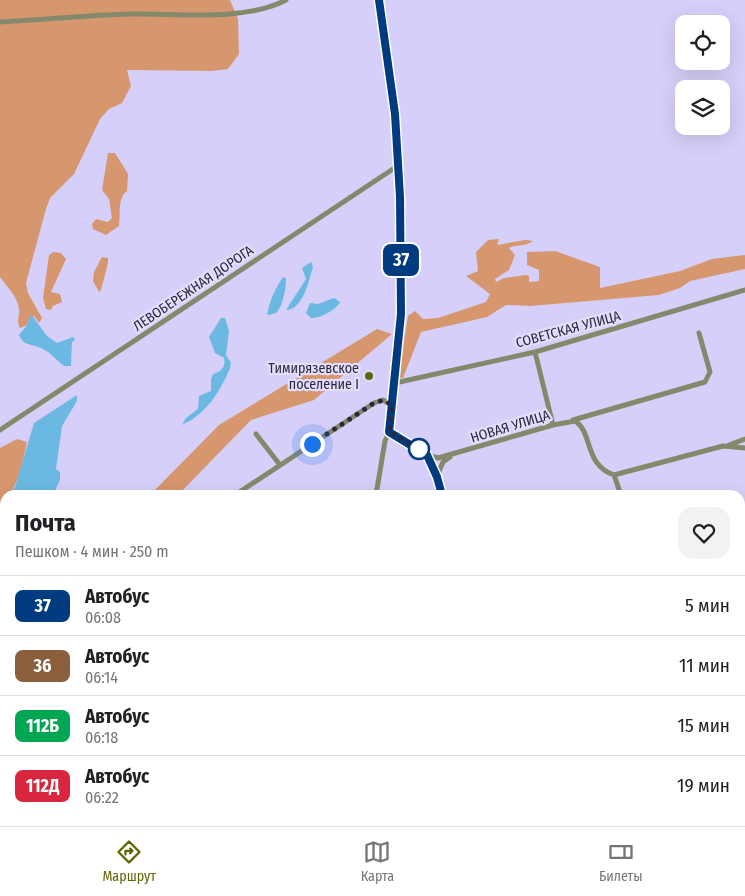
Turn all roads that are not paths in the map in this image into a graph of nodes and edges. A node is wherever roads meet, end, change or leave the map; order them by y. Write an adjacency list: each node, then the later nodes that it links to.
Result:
1 (286, 0): 3 (street)
2 (379, 0): 4 (street)
3 (0, 22)
4 (399, 165): 8 (street); 12 (street, ЛЕВОБЕРЕЖНАЯ ДОРОГА)
5 (745, 290): 7 (street, СОВЕТСКАЯ УЛИЦА)
6 (699, 333): 10 (street)
7 (535, 352): 8 (street, СОВЕТСКАЯ УЛИЦА); 11 (street)
8 (395, 383): 9 (street)
9 (392, 405): 13 (street); 20 (street)
10 (571, 420): 11 (street, НОВАЯ УЛИЦА); 21 (street, НОВАЯ УЛИЦА)
11 (553, 425): 19 (street, НОВАЯ УЛИЦА)
12 (0, 430)
13 (389, 432): 18 (street, НОВАЯ УЛИЦА); 24 (street)
14 (256, 434): 20 (street)
15 (745, 439): 16 (street)
16 (724, 446): 17 (street); 21 (street)
17 (745, 448)
18 (427, 455): 19 (street, НОВАЯ УЛИЦА); 22 (street)
19 (455, 455): 22 (street)
20 (280, 465): 23 (street)
21 (614, 475): 26 (street)
22 (437, 477): 25 (street)
23 (242, 490)
24 (377, 490)
25 (441, 490)
26 (619, 490)

